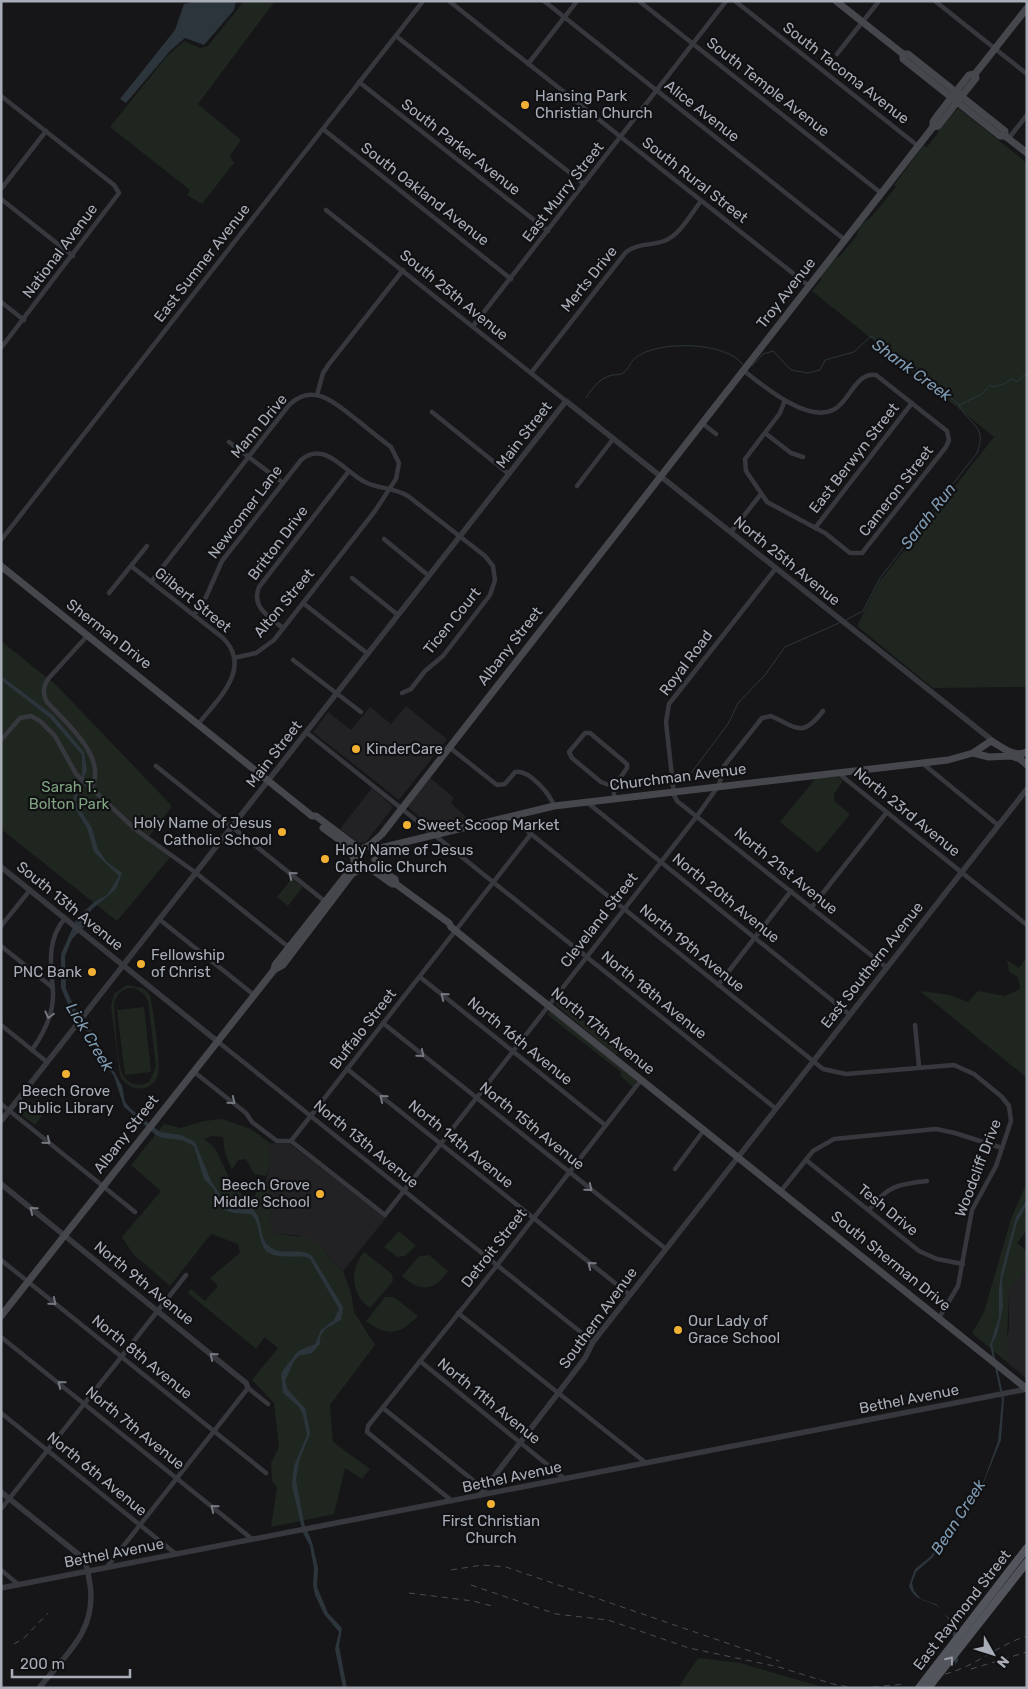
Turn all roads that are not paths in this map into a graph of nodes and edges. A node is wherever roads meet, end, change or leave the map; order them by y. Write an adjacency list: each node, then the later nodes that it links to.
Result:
1 (423, 1): 14 (street, East Sumner Avenue)
2 (448, 1): 18 (street, South Rural Street)
3 (544, 1): 12 (street, Alice Avenue)
4 (577, 1): 12 (street)
5 (639, 1): 15 (street, South Temple Avenue)
6 (726, 1): 15 (street, East Murry Street)
7 (734, 1): 29 (street, South Tacoma Avenue)
8 (836, 1): 13 (main road)
9 (879, 1): 13 (street)
10 (935, 1): 16 (street)
11 (1027, 8): 16 (main road, Troy Avenue)
12 (564, 17): 18 (street); 21 (street, Alice Avenue)
13 (862, 22): 17 (street); 23 (main road)
14 (396, 36): 20 (street, East Sumner Avenue); 31 (street)
15 (694, 44): 21 (street, East Murry Street); 33 (street, South Temple Avenue)
16 (995, 48): 19 (street); 23 (main road, Troy Avenue)
17 (837, 54)
18 (528, 64): 27 (street, South Rural Street)
19 (1027, 74)
20 (359, 82): 25 (street, East Sumner Avenue); 37 (street, South Parker Avenue)
21 (657, 91): 27 (street, East Murry Street); 38 (street, Alice Avenue)
22 (1, 96): 26 (street)
23 (957, 97): 28 (main road); 29 (main road, Troy Avenue)
24 (1027, 115): 28 (street)
25 (323, 129): 41 (street, South Oakland Avenue); 73 (street, East Sumner Avenue)
26 (46, 131): 32 (street); 39 (street, National Avenue)
27 (621, 137): 31 (street, East Murry Street); 35 (street, South Rural Street)
28 (1007, 137): 30 (main road)
29 (918, 146): 33 (main road, Troy Avenue)
30 (1027, 153)
31 (584, 184): 37 (street, East Murry Street)
32 (1, 189)
33 (881, 193): 38 (main road, Troy Avenue)
34 (1, 199): 39 (street)
35 (701, 201): 42 (street, South Rural Street); 48 (street, Merts Drive)
36 (326, 210): 40 (street, South 25th Avenue)
37 (548, 231): 41 (street, East Murry Street)
38 (845, 240): 42 (main road, Troy Avenue)
39 (73, 256): 44 (street, National Avenue)
40 (402, 270): 45 (street, South 25th Avenue); 49 (street)
41 (511, 279): 45 (street, East Murry Street)
42 (809, 286): 47 (main road, Troy Avenue)
43 (1, 302): 44 (street)
44 (24, 320): 46 (street, National Avenue)
45 (474, 326): 48 (street, South 25th Avenue)
46 (1, 348)
47 (743, 370): 50 (street); 54 (main road, Troy Avenue)
48 (531, 373): 51 (street, South 25th Avenue)
49 (317, 395): 60 (street, Mann Drive); 67 (street, Alton Street)
50 (785, 400): 52 (street); 55 (street)
51 (566, 401): 57 (street, North 25th Avenue); 63 (street, Main Street)
52 (912, 403): 69 (street, East Berwyn Street); 69 (street, Cameron Street)
53 (432, 412): 63 (street)
54 (702, 424): 56 (street); 64 (main road, Troy Avenue)
55 (765, 433): 61 (street); 68 (street)
56 (716, 434)
57 (613, 439): 64 (street, North 25th Avenue); 66 (street)
58 (229, 442): 60 (street)
59 (308, 454): 62 (street, Ticen Court); 65 (street, Newcomer Lane)
60 (249, 457): 65 (street); 80 (street, Mann Drive)
61 (804, 457)
62 (349, 471): 67 (street, Ticen Court); 85 (street, Britton Drive)
63 (509, 474): 71 (street, Main Street)
64 (661, 476): 70 (street, North 25th Avenue); 99 (main road, Albany Street)
65 (282, 483): 83 (street, Newcomer Lane)
66 (577, 486)
67 (390, 488): 71 (street, Ticen Court); 82 (street, Alton Street)
68 (761, 494): 69 (street); 70 (street)
69 (816, 528)
70 (730, 532): 77 (street, North 25th Avenue)
71 (460, 536): 78 (street, Main Street); 91 (street, Ticen Court)
72 (384, 539): 78 (street)
73 (1, 540)
74 (147, 546): 76 (street)
75 (1, 566): 86 (main road, Sherman Drive)
76 (131, 566): 80 (street, Gilbert Street); 81 (street)
77 (776, 568): 97 (street, North 25th Avenue); 111 (street, Royal Road)
78 (429, 576): 84 (street, Main Street)
79 (352, 578): 84 (street)
80 (151, 582): 83 (street, Gilbert Street)
81 (109, 593)
82 (303, 604): 85 (street, Alton Street); 87 (street)
83 (194, 615): 88 (street, Gilbert Street)
84 (398, 615): 87 (street, Main Street)
85 (283, 628): 88 (street, Alton Street)
86 (88, 635): 94 (main road, Sherman Drive); 108 (street)
87 (368, 654): 90 (street, Main Street)
88 (234, 658): 94 (street)
89 (293, 660): 90 (street)
90 (337, 693): 93 (street); 95 (street, Main Street)
91 (402, 693)
92 (823, 711): 107 (street, Cleveland Street)
93 (361, 712)
94 (198, 723): 106 (main road, Sherman Drive)
95 (306, 732): 106 (street, Main Street); 115 (street, North 18th Avenue)
96 (1, 740): 108 (street)
97 (993, 742): 98 (main road, Churchman Avenue); 102 (main road, Churchman Avenue)
98 (984, 745): 100 (main road, Churchman Avenue); 101 (main road)
99 (448, 746): 114 (street); 115 (main road, Albany Street)
100 (973, 753): 101 (main road, Churchman Avenue); 103 (main road, Churchman Avenue)
101 (986, 755): 102 (main road, Churchman Avenue)
102 (1025, 758)
103 (922, 763): 105 (main road, Churchman Avenue); 120 (street)
104 (156, 766): 121 (street)
105 (837, 772): 107 (main road, Churchman Avenue); 116 (street, North 23rd Avenue)
106 (269, 780): 117 (main road, North 17th Avenue); 121 (street, Main Street)
107 (718, 786): 111 (main road, Churchman Avenue); 119 (street, Cleveland Street)
108 (92, 787): 131 (street)
109 (614, 787): 109 (street); 112 (street)
110 (1027, 789): 120 (street, East Southern Avenue)
111 (673, 791): 112 (main road, Churchman Avenue); 119 (street, North 21st Avenue)
112 (614, 798): 113 (main road, Churchman Avenue)
113 (587, 802): 114 (main road, Churchman Avenue); 128 (street, North 20th Avenue)
114 (554, 806): 118 (main road, Churchman Avenue)
115 (401, 807): 122 (main road, Albany Street); 123 (street, North 18th Avenue)
116 (887, 812): 132 (street, North 23rd Avenue); 138 (street)
117 (312, 816): 126 (main road, North 17th Avenue); 127 (main road, North 17th Avenue)
118 (509, 816): 123 (main road, Churchman Avenue); 124 (street, North 19th Avenue)
119 (697, 816): 128 (street, Cleveland Street); 136 (street, North 21st Avenue)
120 (998, 825): 132 (street, East Southern Avenue)
121 (232, 827): 131 (street, Main Street); 137 (street, one-way to 121)
122 (383, 833): 125 (main road); 126 (main road, Albany Street)
123 (436, 834): 125 (main road, Churchman Avenue); 133 (street, North 18th Avenue)
124 (531, 834): 133 (street, Buffalo Street); 139 (street, North 19th Avenue)
125 (391, 847): 126 (main road, Churchman Avenue)
126 (371, 852): 127 (main road, Albany Street); 130 (main road, Albany Street); 134 (main road, North 17th Avenue)
127 (354, 860): 130 (main road, North 17th Avenue); 137 (main road, Albany Street)
128 (661, 862): 139 (street, Cleveland Street); 145 (street, North 20th Avenue)
129 (1, 867): 135 (street, South 13th Avenue)
130 (365, 867): 134 (main road, North 17th Avenue); 137 (main road, Albany Street)
131 (196, 872): 141 (street, Main Street); 147 (street)
132 (961, 872): 142 (street, North 23rd Avenue); 150 (street, East Southern Avenue)
133 (494, 881): 144 (street, Buffalo Street); 148 (street, North 18th Avenue)
134 (396, 884): 144 (main road, North 17th Avenue)
135 (30, 890): 140 (street, South 13th Avenue); 143 (street)
136 (791, 891): 138 (street, North 21st Avenue); 145 (street)
137 (328, 904): 147 (main road, Albany Street); 151 (main road, Albany Street)
138 (811, 908): 150 (street, North 21st Avenue)
139 (624, 909): 148 (street, Cleveland Street); 153 (street, North 19th Avenue)
140 (67, 919): 149 (street, South 13th Avenue); 154 (street)
141 (160, 919): 149 (street, Main Street); 155 (street)
142 (1026, 923)
143 (1, 926)
144 (453, 929): 152 (street, Buffalo Street); 156 (main road, North 17th Avenue)
145 (755, 938): 153 (street); 157 (street, North 20th Avenue)
146 (1, 946): 154 (street)
147 (291, 949): 151 (main road, Albany Street)
148 (587, 957): 156 (street, Cleveland Street); 172 (street, North 18th Avenue)
149 (123, 965): 161 (street, North 13th Avenue); 165 (street, Main Street)
150 (886, 967): 157 (street, East Southern Avenue)
151 (274, 970): 155 (main road, Albany Street)
152 (420, 977): 158 (street, Buffalo Street); 163 (street, North 16th Avenue, one-way to 152)
153 (718, 985): 164 (street, North 19th Avenue)
154 (52, 987): 162 (street, one-way to 162)
155 (254, 995): 161 (main road, Albany Street)
156 (549, 1005): 163 (street, Cleveland Street); 169 (main road, North 17th Avenue)
157 (849, 1014): 164 (street, East Southern Avenue)
158 (383, 1023): 167 (street, Buffalo Street); 170 (street, North 15th Avenue, one-way to 170)
159 (1, 1025): 162 (street)
160 (914, 1025): 166 (street)
161 (218, 1041): 168 (main road, Albany Street); 175 (street, North 13th Avenue)
162 (32, 1050): 165 (street)
163 (512, 1052): 170 (street, Cleveland Street); 177 (street, North 16th Avenue)
164 (813, 1060): 166 (street, North 19th Avenue); 172 (street, East Southern Avenue)
165 (47, 1062): 173 (street, Main Street)
166 (919, 1066): 174 (street, North 19th Avenue)
167 (347, 1069): 175 (street, Buffalo Street); 180 (street, North 14th Avenue, one-way to 167)
168 (194, 1071): 179 (street, one-way to 179); 188 (main road, Albany Street)
169 (641, 1080): 177 (street, Detroit Street); 178 (main road, North 17th Avenue)
170 (476, 1098): 180 (street, Cleveland Street); 185 (street, North 15th Avenue)
171 (1, 1104): 173 (street)
172 (775, 1108): 182 (street, East Southern Avenue)
173 (9, 1111): 176 (street, Main Street); 188 (street, one-way to 188)
174 (1010, 1111): 181 (street, Woodcliff Drive)
175 (311, 1116): 179 (street, Buffalo Street); 189 (street, North 13th Avenue)
176 (1, 1121)
177 (605, 1125): 185 (street, Detroit Street)
178 (704, 1130): 182 (main road, North 17th Avenue); 184 (street)
179 (291, 1141): 189 (street, Cleveland Street)
180 (440, 1144): 189 (street, Cleveland Street); 193 (street, North 14th Avenue)
181 (1002, 1148): 183 (street); 197 (street, Woodcliff Drive)
182 (737, 1156): 190 (main road, South Sherman Drive); 195 (street, Southern Avenue)
183 (806, 1160): 190 (street); 191 (street, Tesh Drive)
184 (675, 1169)
185 (569, 1172): 193 (street, Detroit Street); 195 (street, North 15th Avenue, one-way to 195)
186 (927, 1181): 191 (street)
187 (1, 1184): 194 (street, North 9th Avenue, one-way to 187)
188 (103, 1187): 192 (street); 194 (main road, Albany Street)
189 (404, 1190): 198 (street, North 13th Avenue)
190 (781, 1191): 205 (main road, South Sherman Drive)
191 (869, 1210): 197 (street, Tesh Drive)
192 (135, 1212)
193 (533, 1218): 198 (street, Detroit Street); 201 (street, North 14th Avenue, one-way to 193)
194 (65, 1235): 200 (main road, Albany Street); 202 (street, North 9th Avenue)
195 (666, 1249): 201 (street, Southern Avenue)
196 (1, 1260): 200 (street, North 8th Avenue)
197 (963, 1264): 205 (street, Woodcliff Drive)
198 (498, 1265): 203 (street, Detroit Street); 207 (street, North 13th Avenue)
199 (186, 1275): 202 (street)
200 (28, 1282): 204 (main road, Albany Street); 208 (street, North 8th Avenue, one-way to 208)
201 (630, 1295): 207 (street, Southern Avenue)
202 (158, 1310): 208 (street); 210 (street, North 9th Avenue, one-way to 202)
203 (458, 1313): 209 (street, Detroit Street); 212 (street)
204 (1, 1316)
205 (939, 1318): 211 (main road, South Sherman Drive)
206 (1, 1337): 213 (street, North 7th Avenue, one-way to 206)
207 (593, 1342): 212 (street, Southern Avenue)
208 (121, 1357): 213 (street); 217 (street, North 8th Avenue)
209 (420, 1361): 215 (street, Detroit Street); 218 (street, North 11th Avenue)
210 (248, 1388): 214 (street, North 9th Avenue); 217 (street)
211 (1027, 1389): 220 (street, Bethel Avenue)
212 (558, 1393): 218 (street, Southern Avenue); 220 (street)
213 (84, 1404): 219 (street); 222 (street, North 7th Avenue)
214 (268, 1404)
215 (382, 1408): 224 (street); 228 (street, Detroit Street)
216 (1, 1413): 219 (street, North 6th Avenue)
217 (214, 1431): 221 (street, North 8th Avenue); 222 (street)
218 (520, 1442): 223 (street, North 11th Avenue); 224 (street, Southern Avenue)
219 (48, 1451): 227 (street); 230 (street, North 6th Avenue)
220 (646, 1463): 223 (street, Bethel Avenue)
221 (266, 1474)
222 (178, 1478): 230 (street); 231 (street, North 7th Avenue, one-way to 222)
223 (565, 1478): 226 (street, Bethel Avenue)
224 (484, 1489): 226 (street, Southern Avenue)
225 (1, 1492): 227 (street)
226 (480, 1495): 228 (street, Bethel Avenue)
227 (10, 1498): 229 (street); 237 (street)
228 (453, 1502): 231 (street, Bethel Avenue)
229 (1, 1509)
230 (140, 1525): 233 (street, North 6th Avenue); 235 (street)
231 (252, 1539): 233 (street, Bethel Avenue)
232 (1026, 1550): 241 (main road, East Raymond Street)
233 (176, 1554): 235 (street, Bethel Avenue)
234 (1027, 1562): 242 (main road, East Raymond Street, one-way to 234)
235 (106, 1568): 237 (street, Bethel Avenue)
236 (1, 1570): 238 (street)
237 (88, 1571): 238 (street, Bethel Avenue); 240 (street)
238 (19, 1584): 239 (street, Bethel Avenue)
239 (1, 1588)
240 (39, 1688)
241 (919, 1688)
242 (928, 1688)

